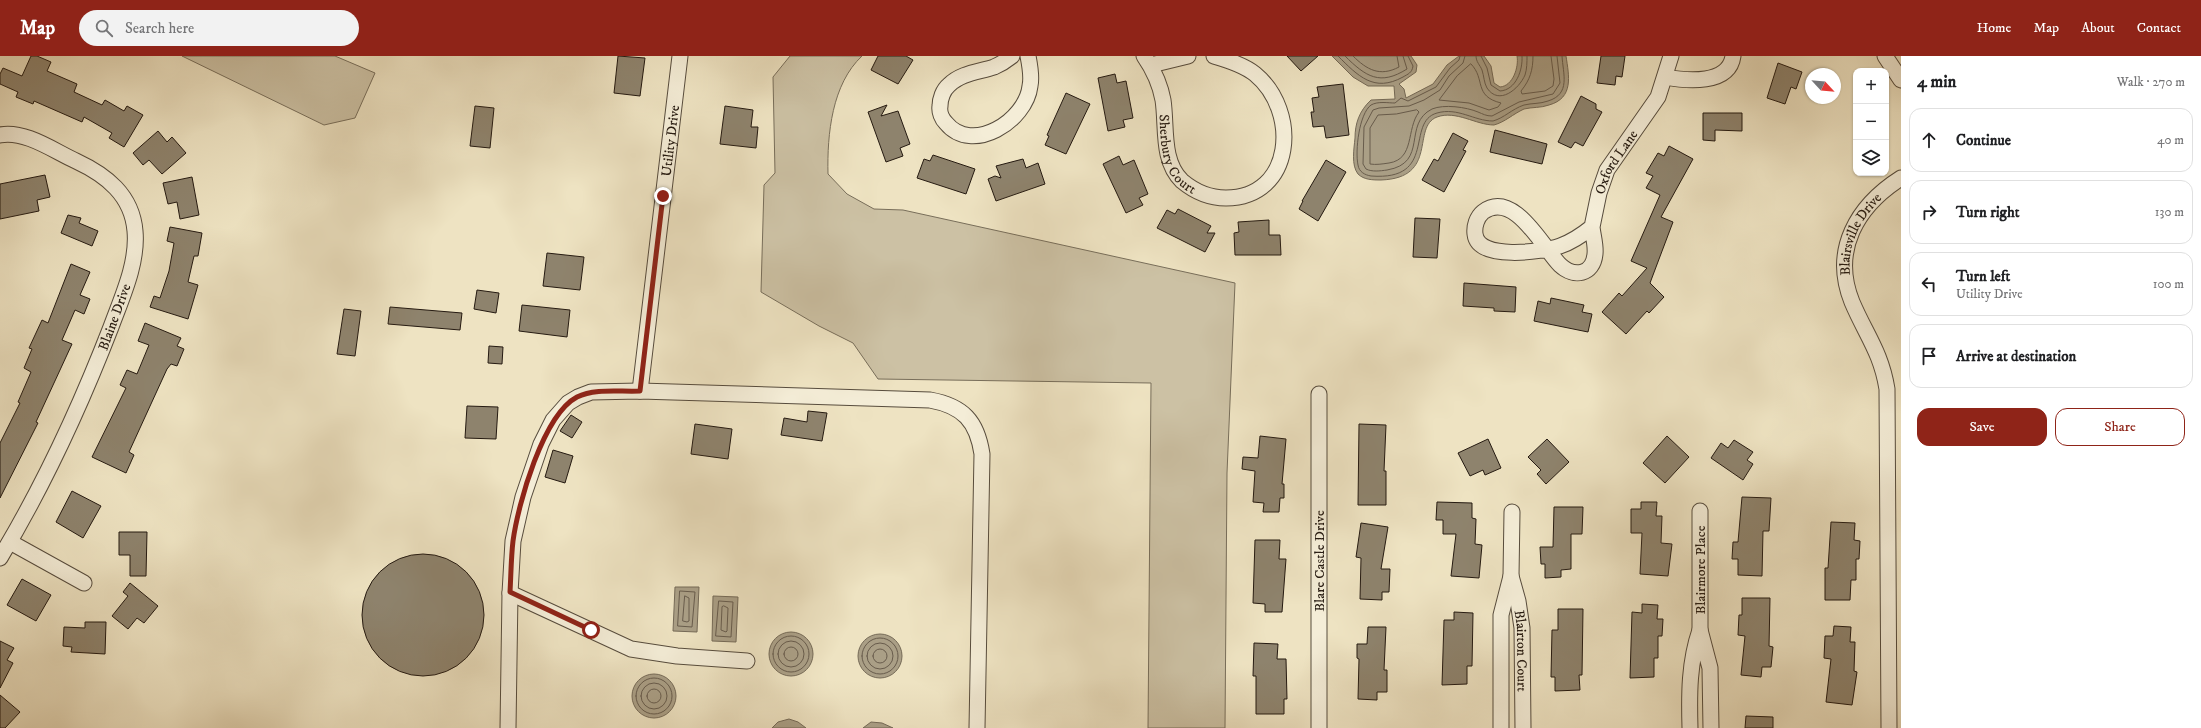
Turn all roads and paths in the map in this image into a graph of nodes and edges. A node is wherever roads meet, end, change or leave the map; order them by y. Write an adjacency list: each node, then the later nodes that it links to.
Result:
1 (680, 56): 15 (street, Utility Drive)
2 (1012, 56): 3 (street)
3 (1028, 56)
4 (1188, 56): 9 (street, Sherbury Court)
5 (1214, 56): 9 (street, Sherbury Court)
6 (1671, 56): 10 (street, Oxford Lane)
7 (1733, 56): 10 (street)
8 (1885, 56): 11 (street)
9 (1147, 61)
10 (1665, 77): 14 (street, Oxford Lane)
11 (1901, 80)
12 (0, 135): 19 (street, Blaine Drive)
13 (1901, 178): 24 (street, Blairsville Drive)
14 (1592, 227): 14 (street, Oxford Lane)
15 (640, 391): 23 (street); 28 (street)
16 (1318, 394): 29 (street, Blare Castle Drive)
17 (1700, 511): 25 (street, Blairmore Place)
18 (1512, 512): 21 (street, Blairton Court)
19 (10, 542): 20 (street, Blaine Drive); 22 (street)
20 (0, 558)
21 (1511, 576): 30 (street, Blairton Court); 31 (street, Blairton Court)
22 (84, 583)
23 (510, 592): 26 (street); 27 (street)
24 (1895, 604): 34 (street, Blairsville Drive)
25 (1700, 630): 32 (street, Blairmore Place); 33 (street, Blairmore Place)
26 (747, 661)
27 (508, 728)
28 (977, 728)
29 (1319, 728)
30 (1500, 728)
31 (1523, 728)
32 (1690, 728)
33 (1711, 728)
34 (1889, 728)

